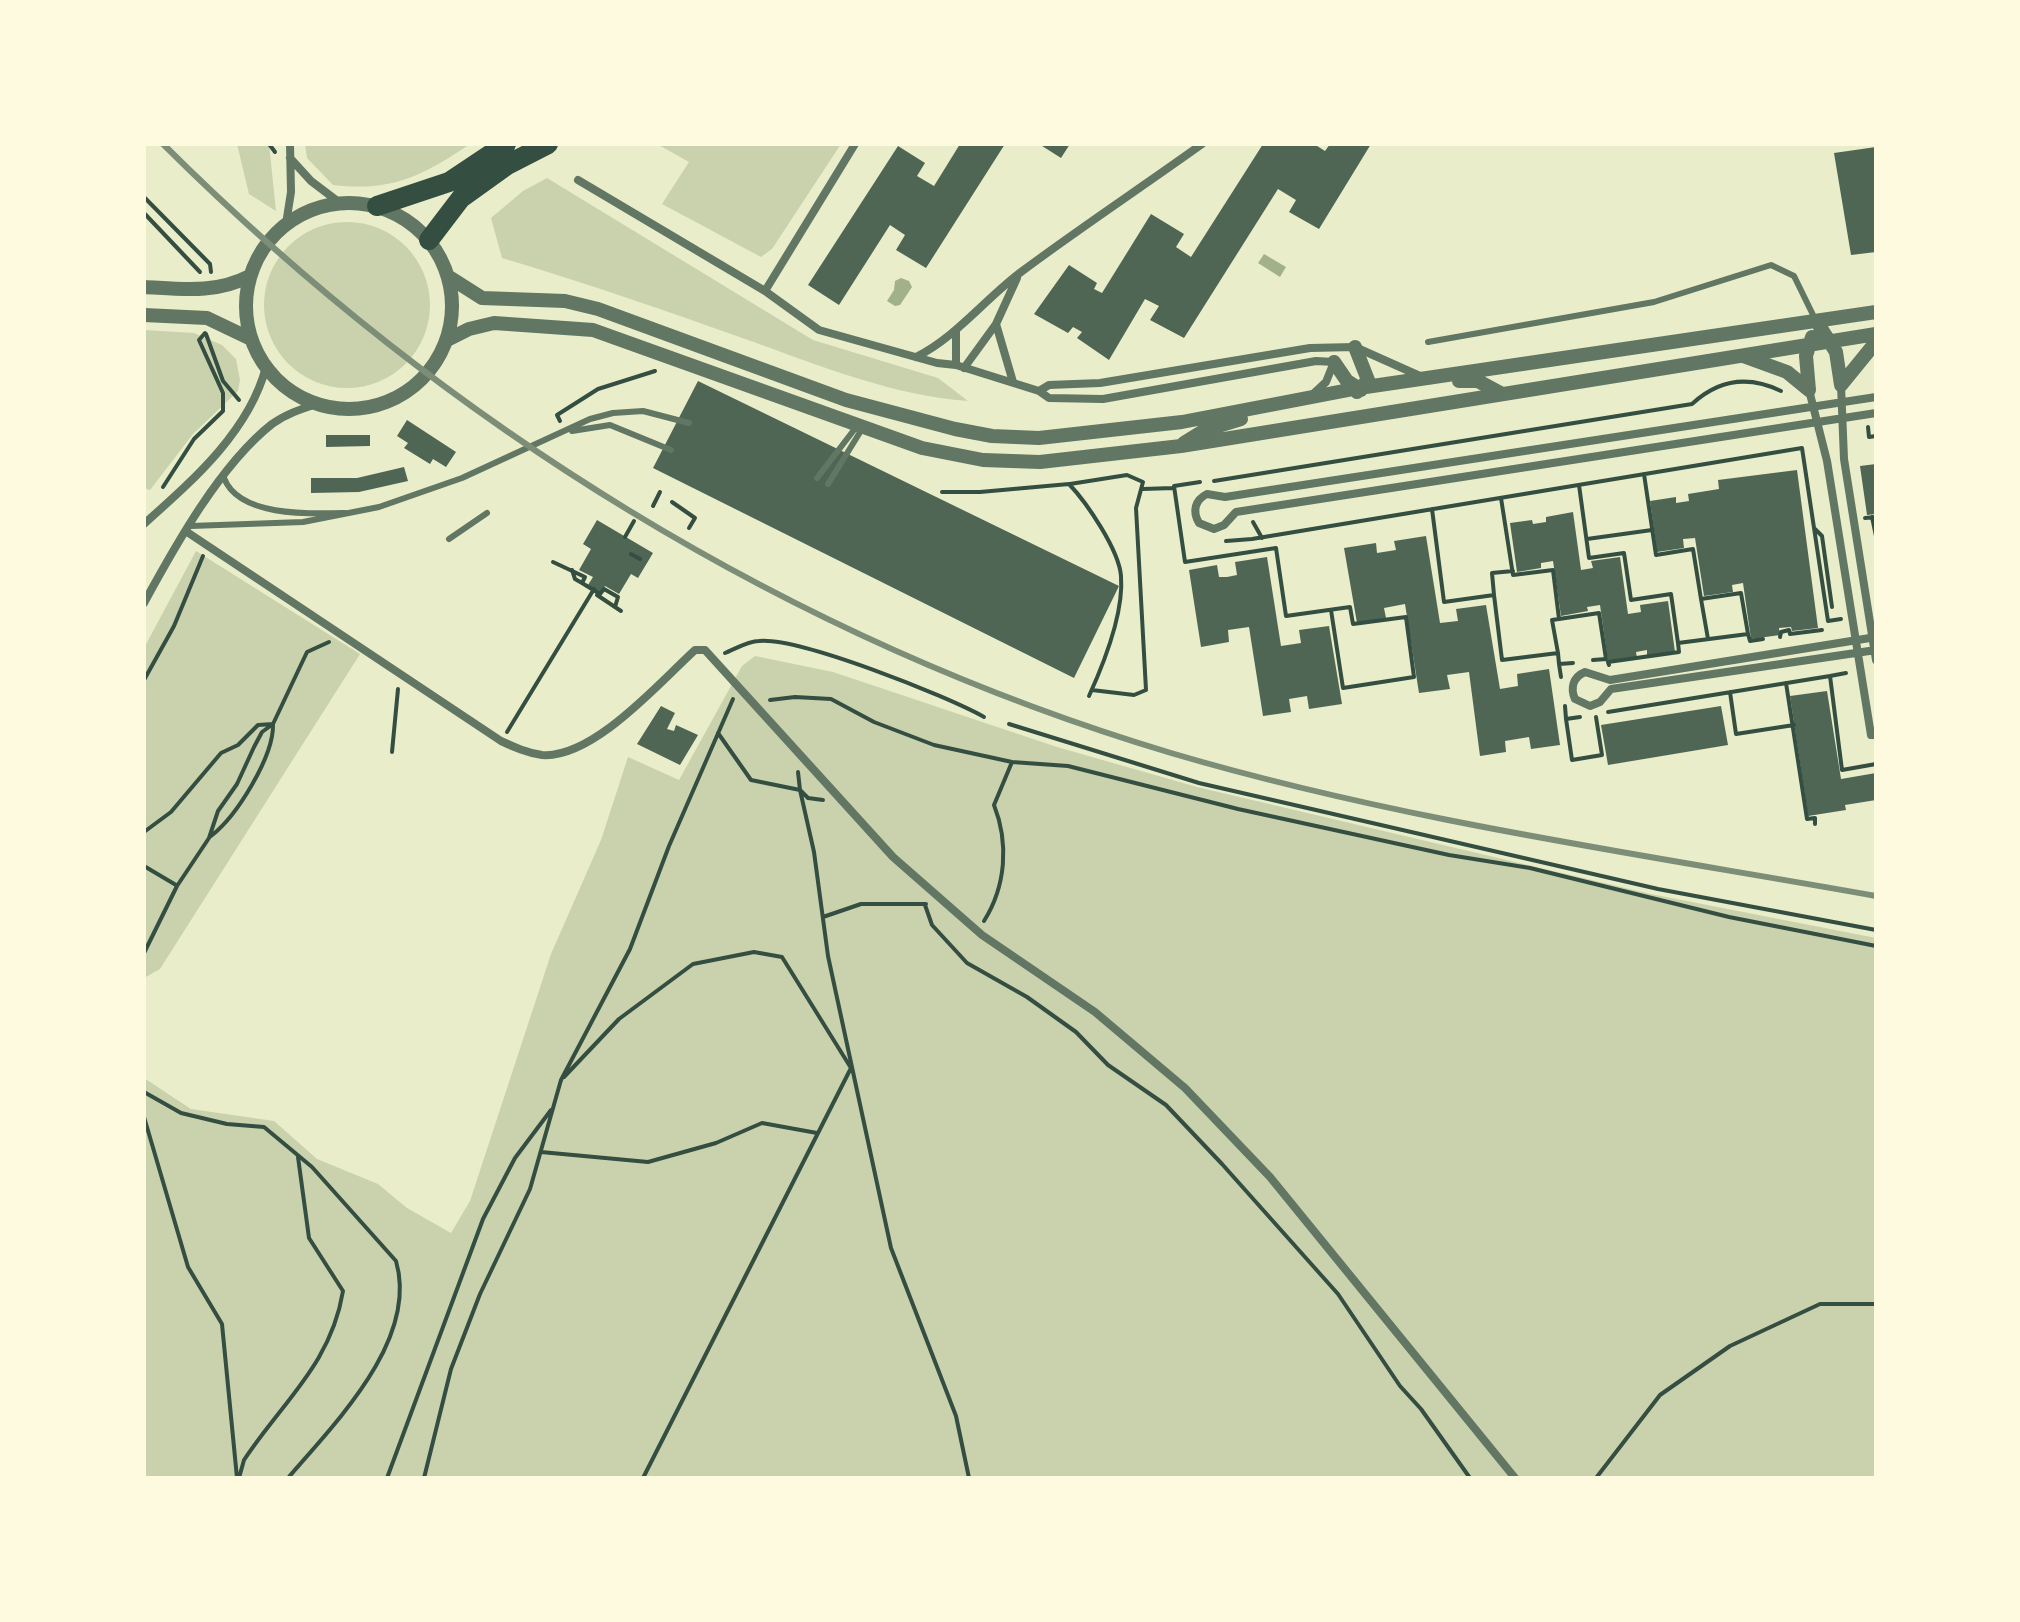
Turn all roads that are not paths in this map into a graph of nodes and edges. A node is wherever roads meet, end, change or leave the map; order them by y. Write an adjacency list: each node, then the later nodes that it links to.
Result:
1 (290, 144): 6 (street)
2 (506, 144): 9 (highway)
3 (548, 144): 11 (highway)
4 (855, 144): 16 (street)
5 (1202, 144): 12 (street)
6 (290, 158): 8 (street); 10 (street)
7 (578, 180): 16 (street)
8 (340, 203): 9 (street); 10 (street)
9 (377, 206): 11 (street)
10 (286, 224): 13 (street)
11 (429, 240): 14 (street)
12 (1019, 273): 20 (street); 21 (street)
13 (250, 276): 15 (street); 23 (street)
14 (449, 277): 24 (street); 43 (street)
15 (144, 287)
16 (765, 291): 31 (street)
17 (1876, 312): 19 (street)
18 (144, 315): 23 (street)
19 (1817, 322): 25 (street); 26 (lane); 28 (street); 35 (street)
20 (996, 324): 34 (street); 36 (street)
21 (956, 331): 31 (street); 34 (street)
22 (1876, 334): 25 (street)
23 (251, 339): 33 (street)
24 (447, 340): 45 (street); 51 (street)
25 (1829, 341): 28 (street); 37 (street)
26 (1428, 342)
27 (1876, 342): 37 (street)
28 (1810, 343): 30 (street); 39 (street)
29 (1355, 347): 35 (street); 38 (street); 40 (street)
30 (1737, 355): 39 (street); 41 (street)
31 (916, 357): 34 (street)
32 (1334, 362): 38 (street); 40 (street); 43 (street)
33 (266, 367): 45 (street); 58 (street)
34 (960, 367): 36 (street)
35 (1424, 379): 38 (street)
36 (1013, 382): 40 (street)
37 (1841, 385): 44 (street)
38 (1359, 388): 41 (street); 43 (street); 53 (street)
39 (1809, 390): 46 (street)
40 (1039, 391)
41 (1502, 394): 53 (street)
42 (1876, 397): 44 (street)
43 (1308, 398)
44 (1843, 402): 46 (street); 48 (street)
45 (317, 404): 55 (street)
46 (1812, 406): 49 (street); 49 (street)
47 (1876, 413): 48 (street)
48 (1841, 419): 49 (street); 66 (street)
49 (1819, 421): 67 (street)
50 (689, 423): 52 (lane)
51 (860, 427): 53 (street); 56 (lane); 57 (lane)
52 (565, 433): 54 (lane); 59 (lane)
53 (1181, 446)
54 (671, 450)
55 (224, 478): 59 (lane); 63 (street)
56 (817, 478)
57 (828, 484)
58 (161, 509): 61 (lane); 62 (street)
59 (352, 513): 63 (lane)
60 (487, 513): 64 (lane)
61 (144, 517)
62 (144, 524)
63 (189, 529): 65 (street); 72 (street)
64 (449, 539)
65 (144, 603)
66 (1874, 638): 67 (street); 68 (street)
67 (1857, 641): 69 (street); 69 (street)
68 (1875, 650): 69 (street); 70 (street)
69 (1860, 652): 71 (street)
70 (1876, 660)
71 (1876, 735)
72 (1515, 1478)

